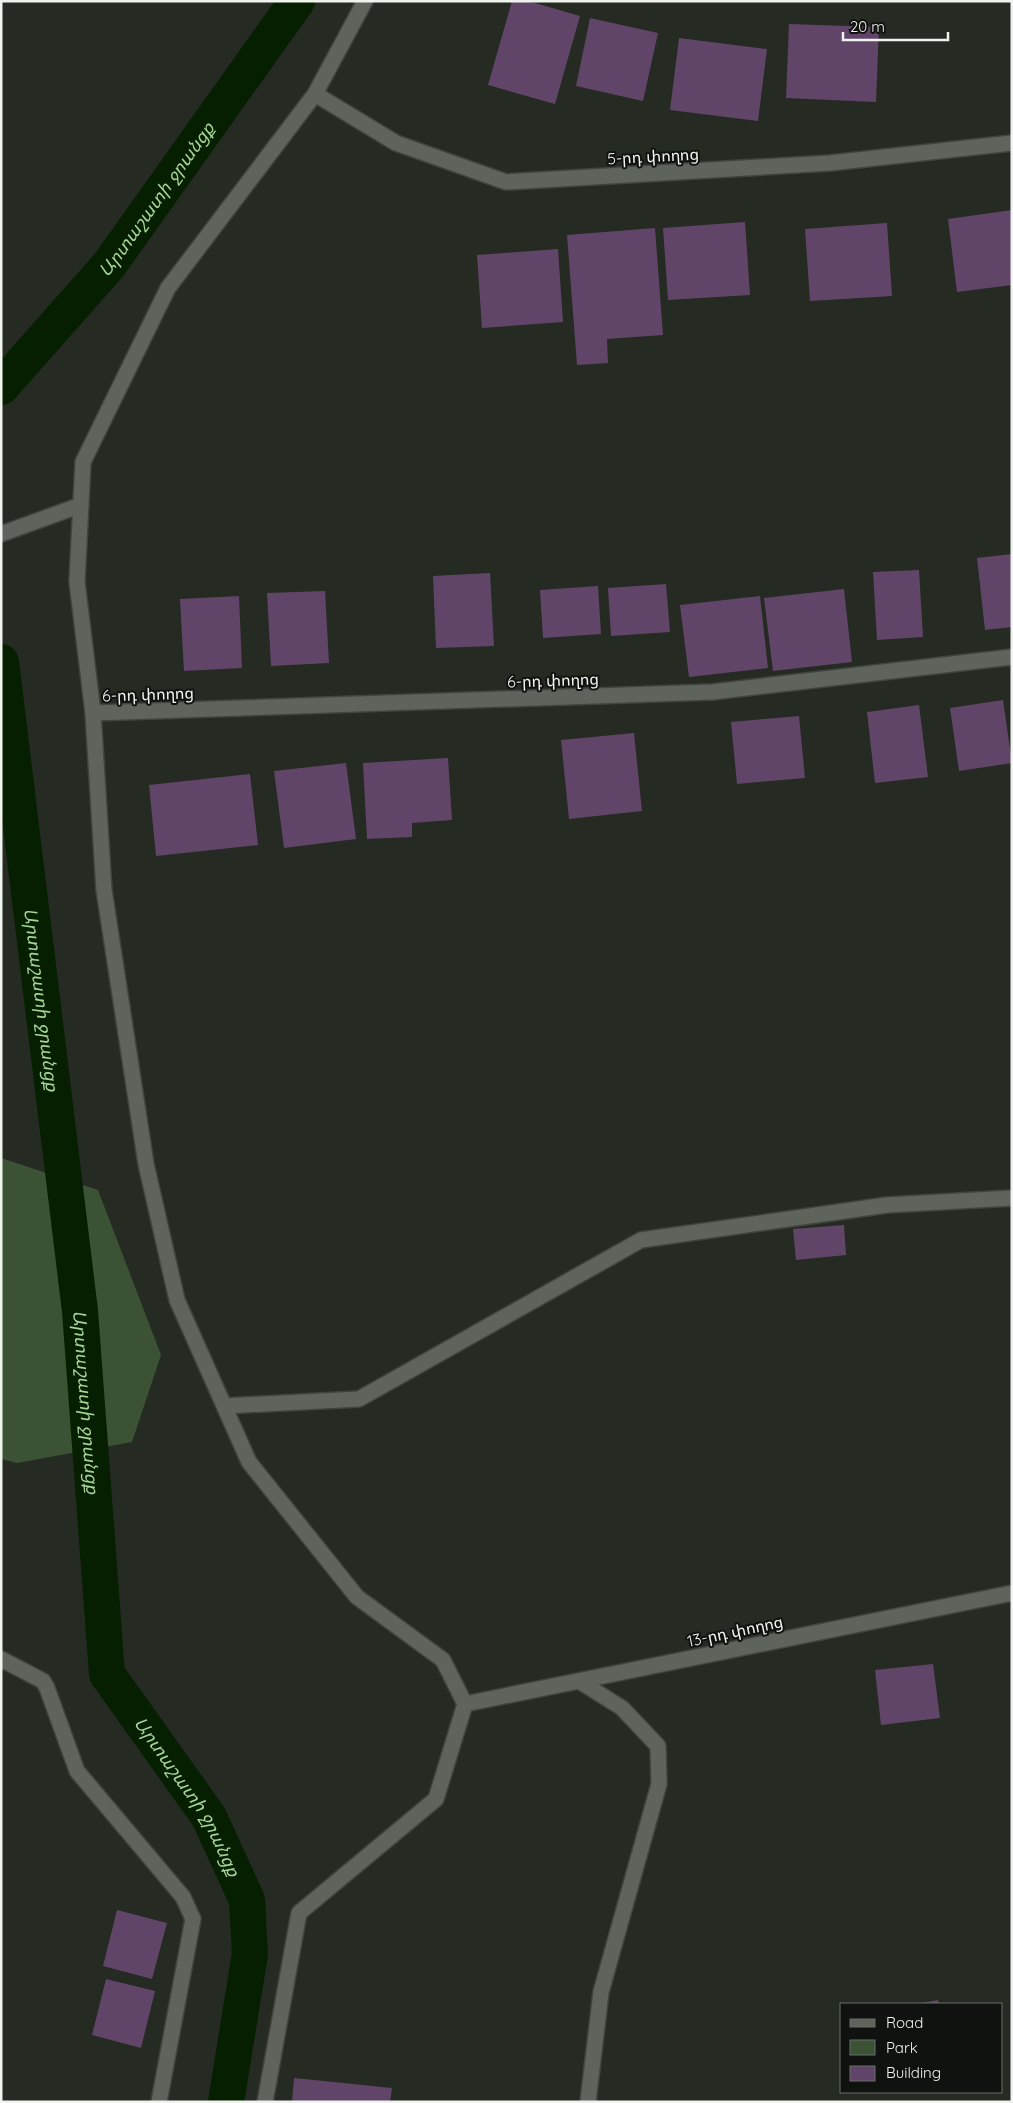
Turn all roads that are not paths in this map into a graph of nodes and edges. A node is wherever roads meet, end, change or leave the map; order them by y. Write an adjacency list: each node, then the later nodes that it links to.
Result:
1 (365, 1): 2 (street)
2 (315, 94): 3 (street, 5-րդ փողոց); 4 (street)
3 (1012, 143)
4 (81, 505): 5 (street); 7 (street)
5 (5, 533)
6 (1012, 657): 7 (street, 6-րդ փողոց)
7 (93, 713): 9 (street)
8 (1012, 1198): 9 (street)
9 (224, 1406): 13 (street)
10 (1012, 1593): 12 (street, 13-րդ փողոց)
11 (1, 1659): 14 (street)
12 (579, 1681): 13 (street, 13-րդ փողոց); 16 (street)
13 (464, 1704): 15 (street)
14 (159, 2102)
15 (265, 2102)
16 (588, 2102)

